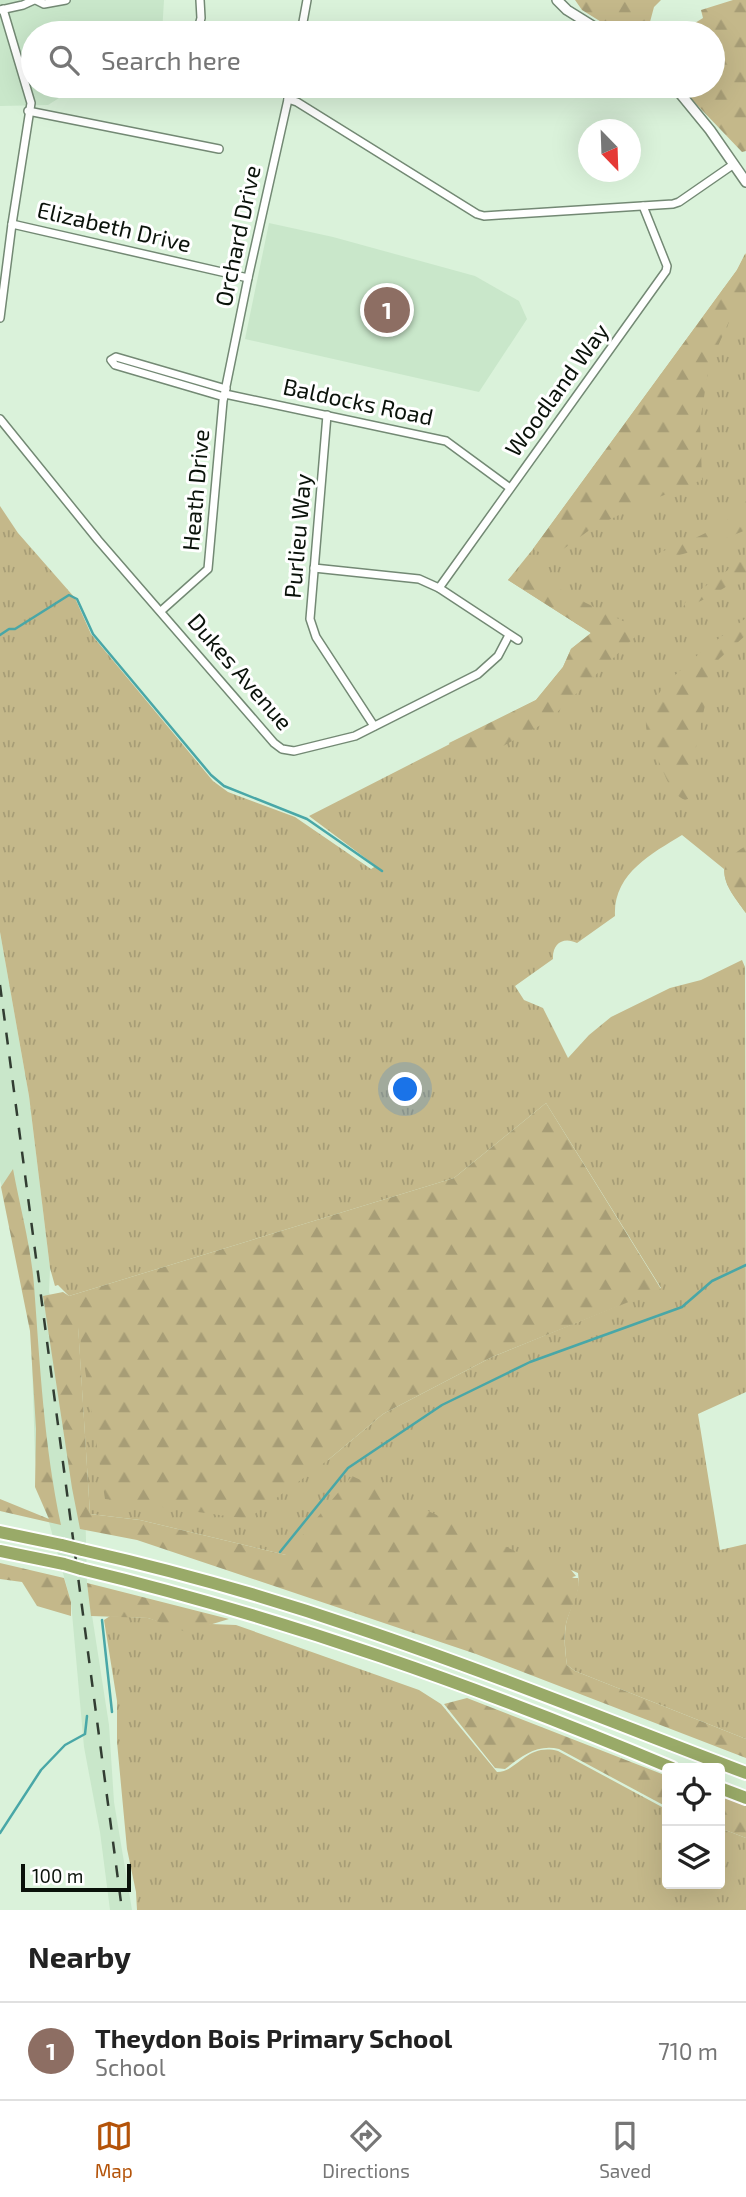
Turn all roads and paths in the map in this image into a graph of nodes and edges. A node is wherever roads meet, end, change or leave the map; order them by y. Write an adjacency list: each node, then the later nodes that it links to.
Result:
1 (35, 0): 2 (street); 6 (street)
2 (66, 0)
3 (200, 0): 7 (street)
4 (307, 0): 8 (street)
5 (556, 0): 9 (street)
6 (1, 9): 10 (street)
7 (200, 21)
8 (303, 21)
9 (585, 21)
10 (21, 70)
11 (30, 98): 14 (street)
12 (684, 98): 16 (street)
13 (288, 99): 18 (street); 20 (street, Orchard Drive)
14 (28, 111): 15 (street); 19 (street)
15 (219, 149)
16 (734, 164): 17 (street); 18 (street)
17 (746, 182)
18 (643, 206): 25 (street, Woodland Way)
19 (12, 225): 20 (street, Elizabeth Drive); 21 (street)
20 (248, 278): 22 (street, Orchard Drive)
21 (0, 318)
22 (225, 393): 22 (street); 23 (street, Baldocks Road); 28 (street, Heath Drive)
23 (327, 415): 25 (street, Baldocks Road); 26 (street, Purlieu Way)
24 (0, 419): 28 (street, Dukes Avenue)
25 (510, 488): 27 (street, Woodland Way)
26 (314, 568): 27 (street); 31 (street, Purlieu Way)
27 (439, 588): 29 (street)
28 (161, 611): 31 (street, Dukes Avenue)
29 (509, 635): 30 (street); 31 (street, Dukes Avenue)
30 (518, 640)
31 (374, 726)
32 (0, 1532): 35 (highway, bridge)
33 (0, 1551): 34 (highway, bridge)
34 (662, 1764)
35 (746, 1773)
36 (725, 1790): 37 (highway)
37 (746, 1798)

